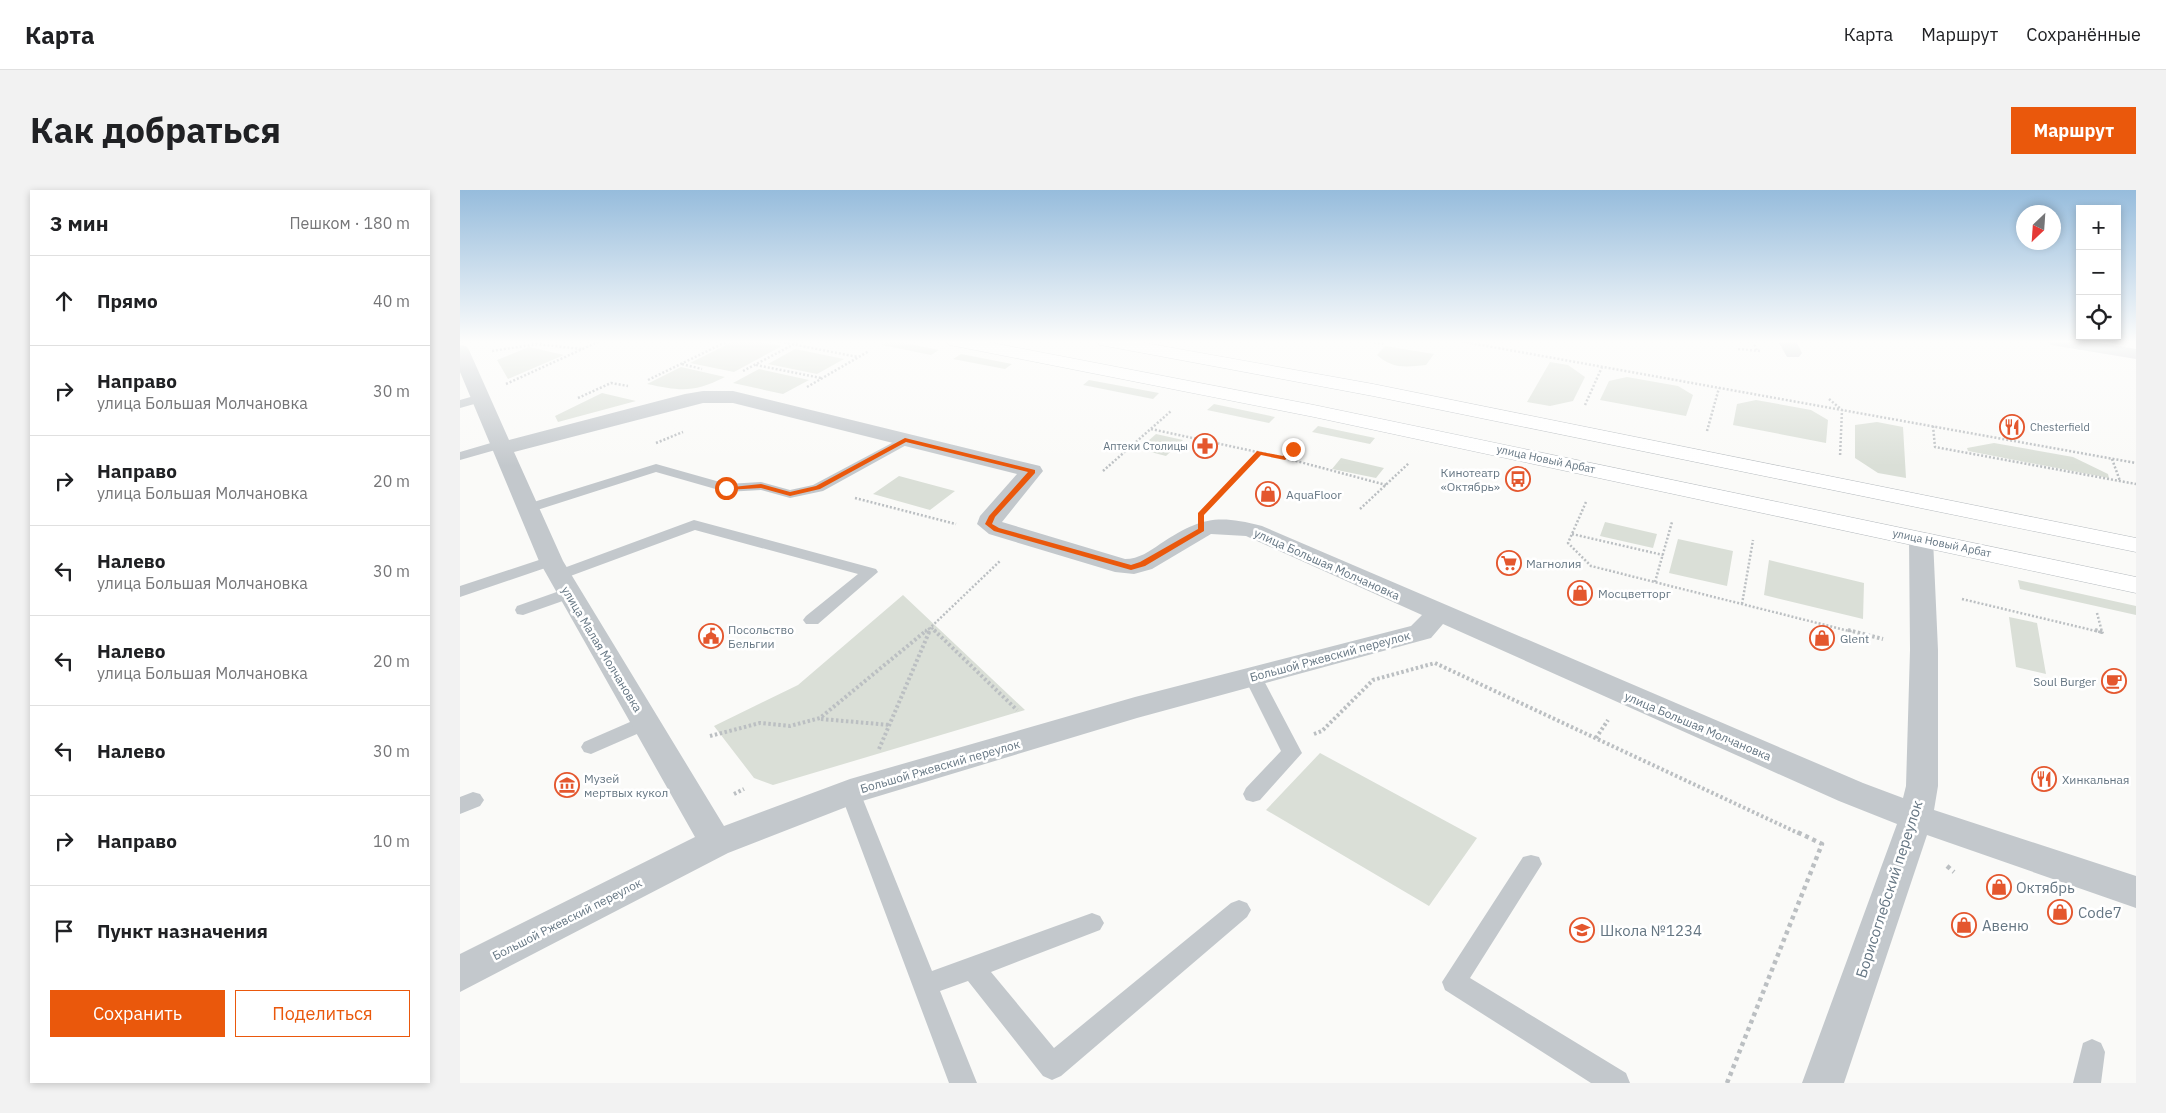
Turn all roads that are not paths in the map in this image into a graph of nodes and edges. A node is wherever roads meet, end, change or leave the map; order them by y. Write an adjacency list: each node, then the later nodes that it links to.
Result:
1 (474, 383): 4 (street)
2 (1169, 383): 10 (main road, улица Новый Арбат)
3 (1329, 383): 11 (main road)
4 (481, 398): 5 (lane); 7 (street)
5 (460, 404)
6 (905, 440): 7 (street, улица Большая Молчановка); 9 (lane); 16 (street, улица Большая Молчановка)
7 (502, 446): 8 (lane); 9 (street, улица Малая Молчановка)
8 (460, 456)
9 (529, 508): 12 (street, улица Малая Молчановка)
10 (1920, 538): 13 (main road, улица Новый Арбат); 23 (street, Борисоглебский переулок)
11 (2136, 545)
12 (560, 576): 14 (lane); 15 (lane); 17 (lane); 19 (street, улица Малая Молчановка)
13 (2136, 585)
14 (460, 592)
15 (523, 610)
16 (1438, 613): 18 (street, Большой Ржевский переулок); 23 (street, улица Большая Молчановка)
17 (812, 620)
18 (1253, 677): 21 (street, Большой Ржевский переулок); 22 (lane)
19 (646, 722): 20 (lane); 24 (street, улица Малая Молчановка)
20 (591, 747)
21 (850, 792): 24 (street, Большой Ржевский переулок); 31 (lane)
22 (1253, 794)
23 (1916, 817): 26 (street, улица Большая Молчановка); 35 (street, Борисоглебский переулок)
24 (716, 843): 30 (street, Большой Ржевский переулок)
25 (1531, 864): 34 (lane)
26 (2136, 892)
27 (1239, 910): 29 (lane)
28 (1092, 924): 29 (lane)
29 (973, 968): 31 (lane)
30 (460, 974)
31 (925, 985): 33 (lane)
32 (2092, 1052): 36 (lane)
33 (963, 1083)
34 (1616, 1083)
35 (1823, 1083)
36 (2087, 1083)

